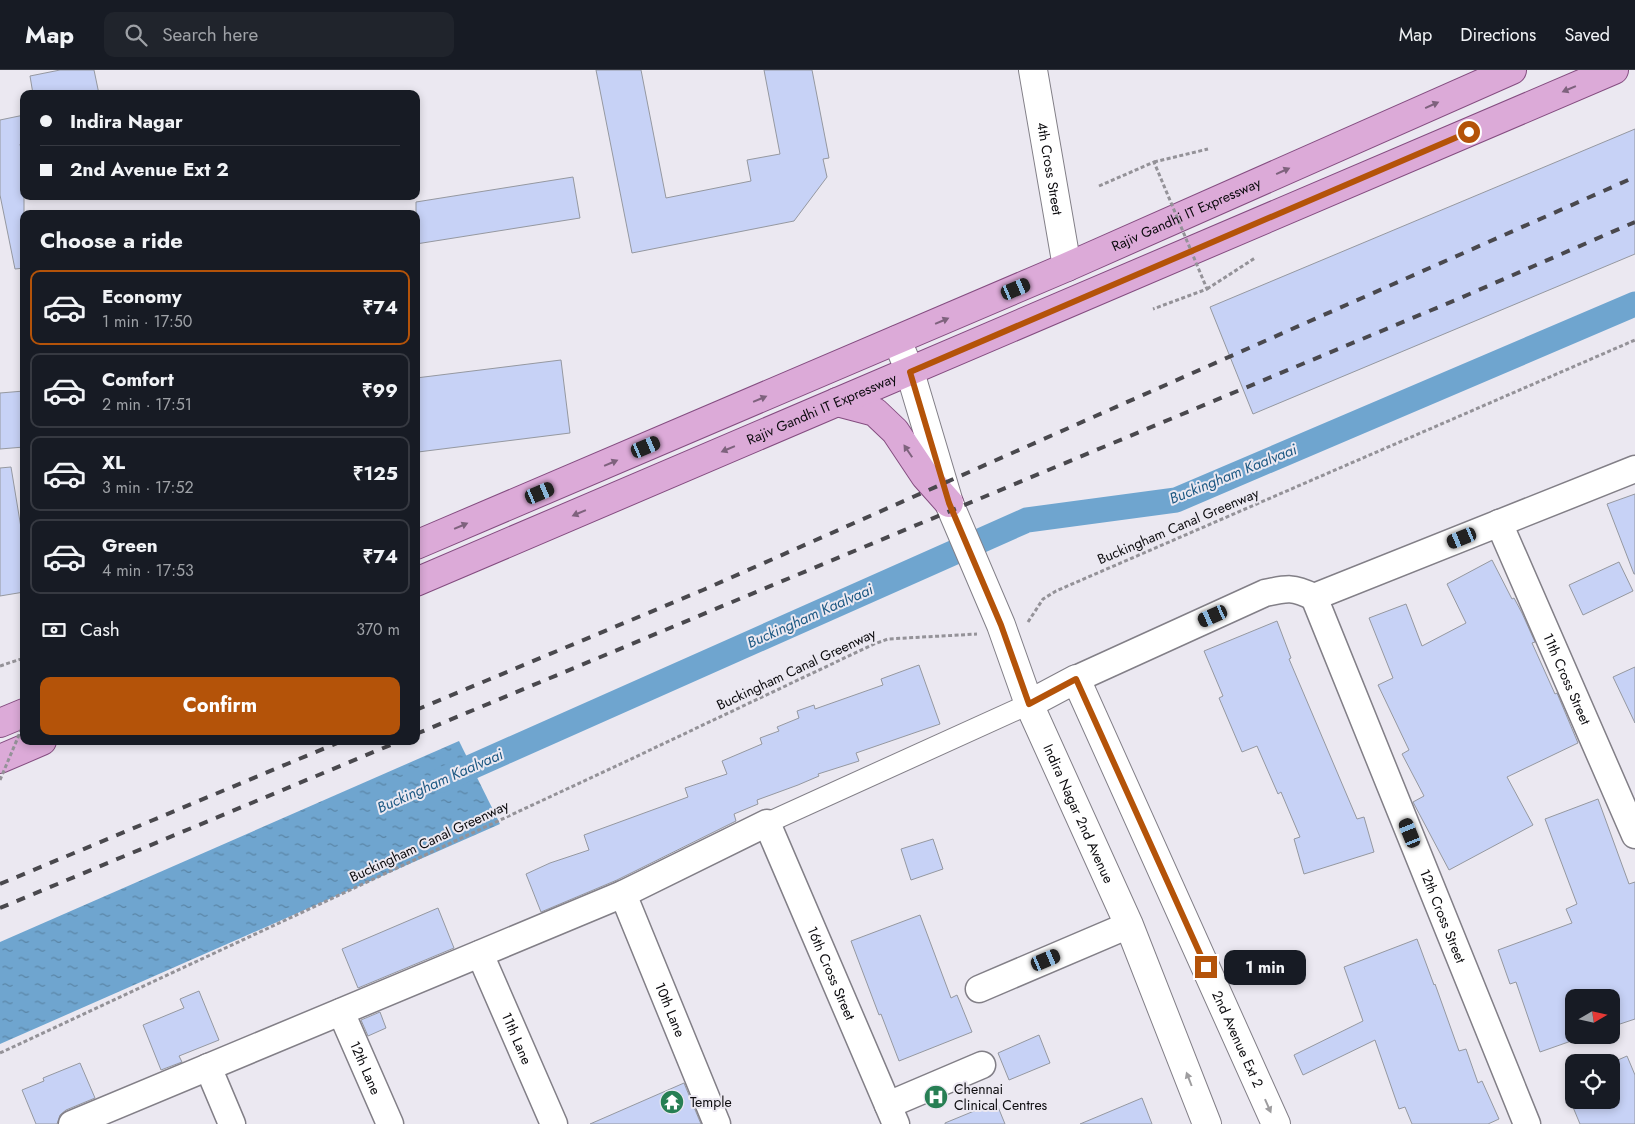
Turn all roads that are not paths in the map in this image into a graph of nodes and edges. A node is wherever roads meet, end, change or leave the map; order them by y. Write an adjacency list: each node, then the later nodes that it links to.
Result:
1 (1033, 70): 4 (street, 4th Cross Street)
2 (1512, 70): 4 (main road, Rajiv Gandhi IT Expressway, one-way to 2)
3 (1614, 70): 6 (main road, Rajiv Gandhi IT Expressway, one-way to 6)
4 (1067, 267): 5 (main road, Rajiv Gandhi IT Expressway, one-way to 4)
5 (898, 340): 6 (street, Indira Nagar 2nd Avenue); 11 (main road, Rajiv Gandhi IT Expressway, one-way to 5)
6 (910, 372): 7 (main road, Rajiv Gandhi IT Expressway); 9 (street, Indira Nagar 2nd Avenue)
7 (837, 402): 9 (main road, one-way to 7); 12 (main road, Rajiv Gandhi IT Expressway, one-way to 12)
8 (1635, 469): 10 (street)
9 (949, 503): 15 (street, Indira Nagar 2nd Avenue)
10 (1499, 523): 13 (street); 21 (street, 11th Cross Street)
11 (420, 544)
12 (420, 580)
13 (1314, 597): 14 (street); 37 (street, 12th Cross Street)
14 (1076, 679): 15 (street); 36 (street, 2nd Avenue Ext 2, one-way to 36)
15 (1029, 704): 20 (street); 23 (street, Indira Nagar 2nd Avenue)
16 (20, 715): 17 (main road)
17 (0, 723)
18 (33, 745): 19 (main road)
19 (0, 759)
20 (767, 823): 22 (street); 29 (street, 16th Cross Street)
21 (1635, 835)
22 (623, 894): 24 (street); 35 (street, 10th Lane)
23 (1129, 925): 25 (street); 30 (street, Indira Nagar 2nd Avenue, one-way to 23)
24 (480, 954): 26 (street); 34 (street, 11th Lane)
25 (978, 989)
26 (341, 1012): 28 (street); 33 (street, 12th Lane)
27 (982, 1065): 29 (street)
28 (208, 1067): 31 (street); 32 (street)
29 (892, 1115)
30 (1203, 1120)
31 (72, 1124)
32 (232, 1124)
33 (390, 1124)
34 (554, 1124)
35 (718, 1124)
36 (1276, 1124)
37 (1527, 1124)

